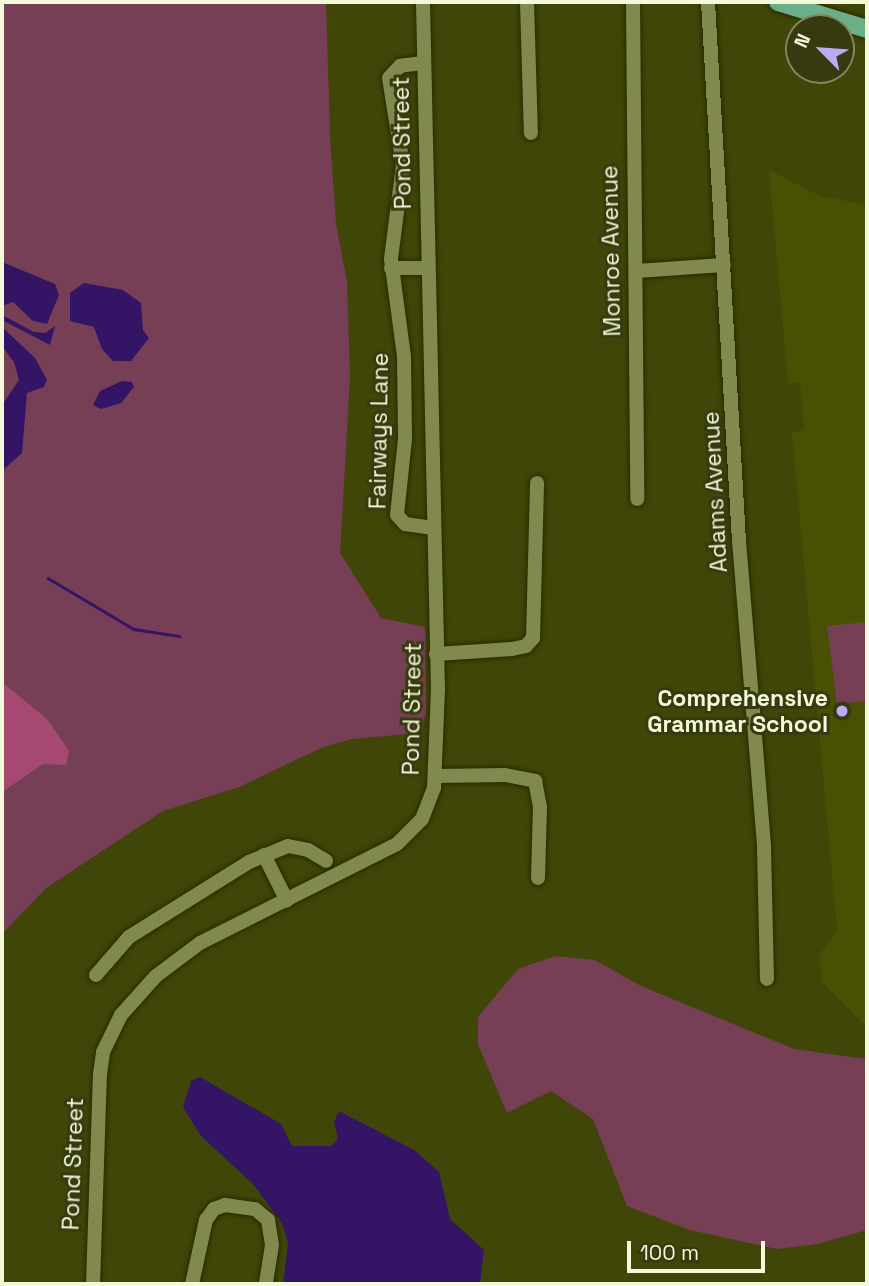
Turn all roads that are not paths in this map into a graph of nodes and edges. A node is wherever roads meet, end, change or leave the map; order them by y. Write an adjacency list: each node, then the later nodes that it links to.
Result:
1 (423, 2): 7 (street, Pond Street)
2 (527, 2): 8 (street)
3 (633, 2): 12 (street, Monroe Avenue)
4 (708, 2): 9 (street, Adams Avenue)
5 (778, 2): 6 (main road)
6 (867, 29)
7 (423, 63): 10 (street, Fairways Lane); 11 (street, Pond Street)
8 (531, 133)
9 (724, 265): 12 (street); 23 (street, Adams Avenue)
10 (391, 268): 11 (street); 15 (street, Fairways Lane)
11 (427, 268): 15 (street, Pond Street)
12 (636, 271): 14 (street, Monroe Avenue)
13 (537, 483): 16 (street)
14 (638, 499)
15 (432, 528): 16 (street, Pond Street)
16 (436, 653): 17 (street, Pond Street)
17 (436, 776): 20 (street); 21 (street, Pond Street)
18 (264, 855): 19 (street); 21 (street); 22 (street)
19 (326, 861)
20 (538, 878)
21 (287, 901): 24 (street, Pond Street)
22 (96, 975)
23 (767, 979)
24 (93, 1284)
25 (192, 1284): 26 (street)
26 (266, 1284)

